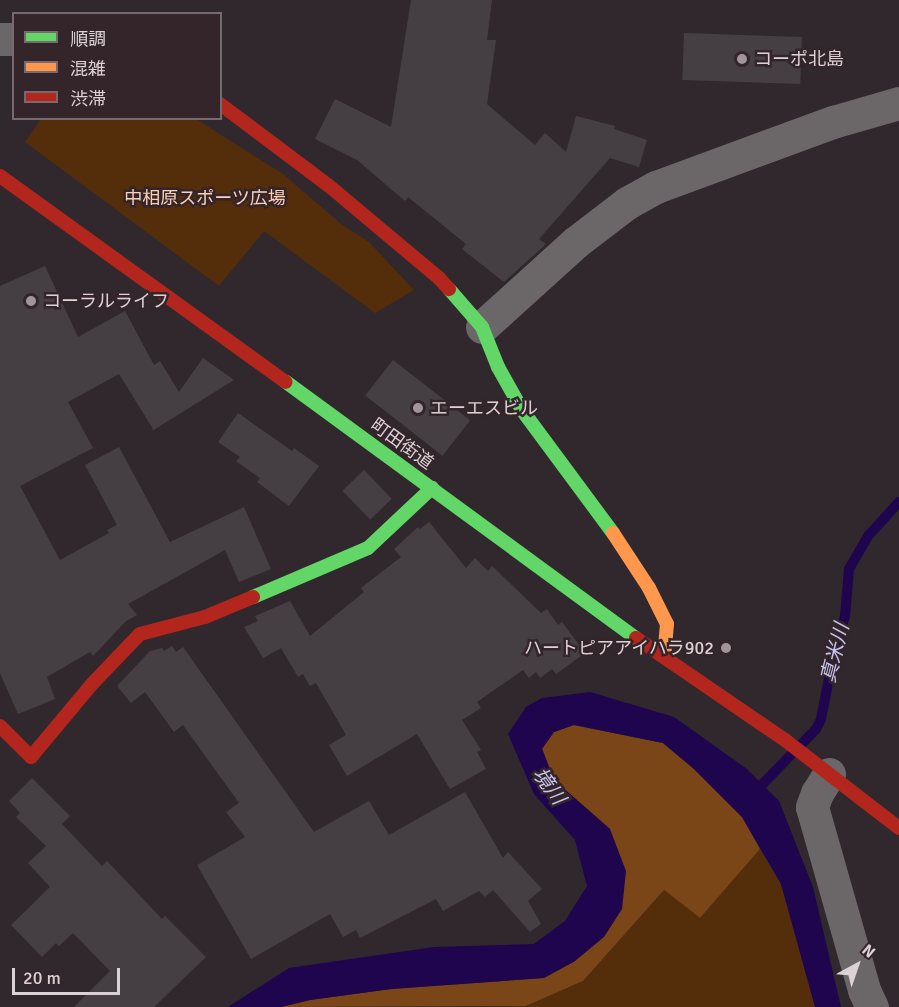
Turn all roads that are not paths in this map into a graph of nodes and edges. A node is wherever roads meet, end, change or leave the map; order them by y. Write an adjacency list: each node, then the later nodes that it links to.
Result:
1 (899, 103): 4 (street)
2 (222, 105): 4 (street)
3 (0, 176): 5 (street, 町田街道)
4 (482, 327): 6 (street)
5 (432, 488): 6 (street, 町田街道); 7 (street)
6 (664, 657): 8 (street, 町田街道)
7 (0, 726)
8 (821, 768): 9 (street); 10 (street)
9 (899, 828)
10 (872, 1007)

